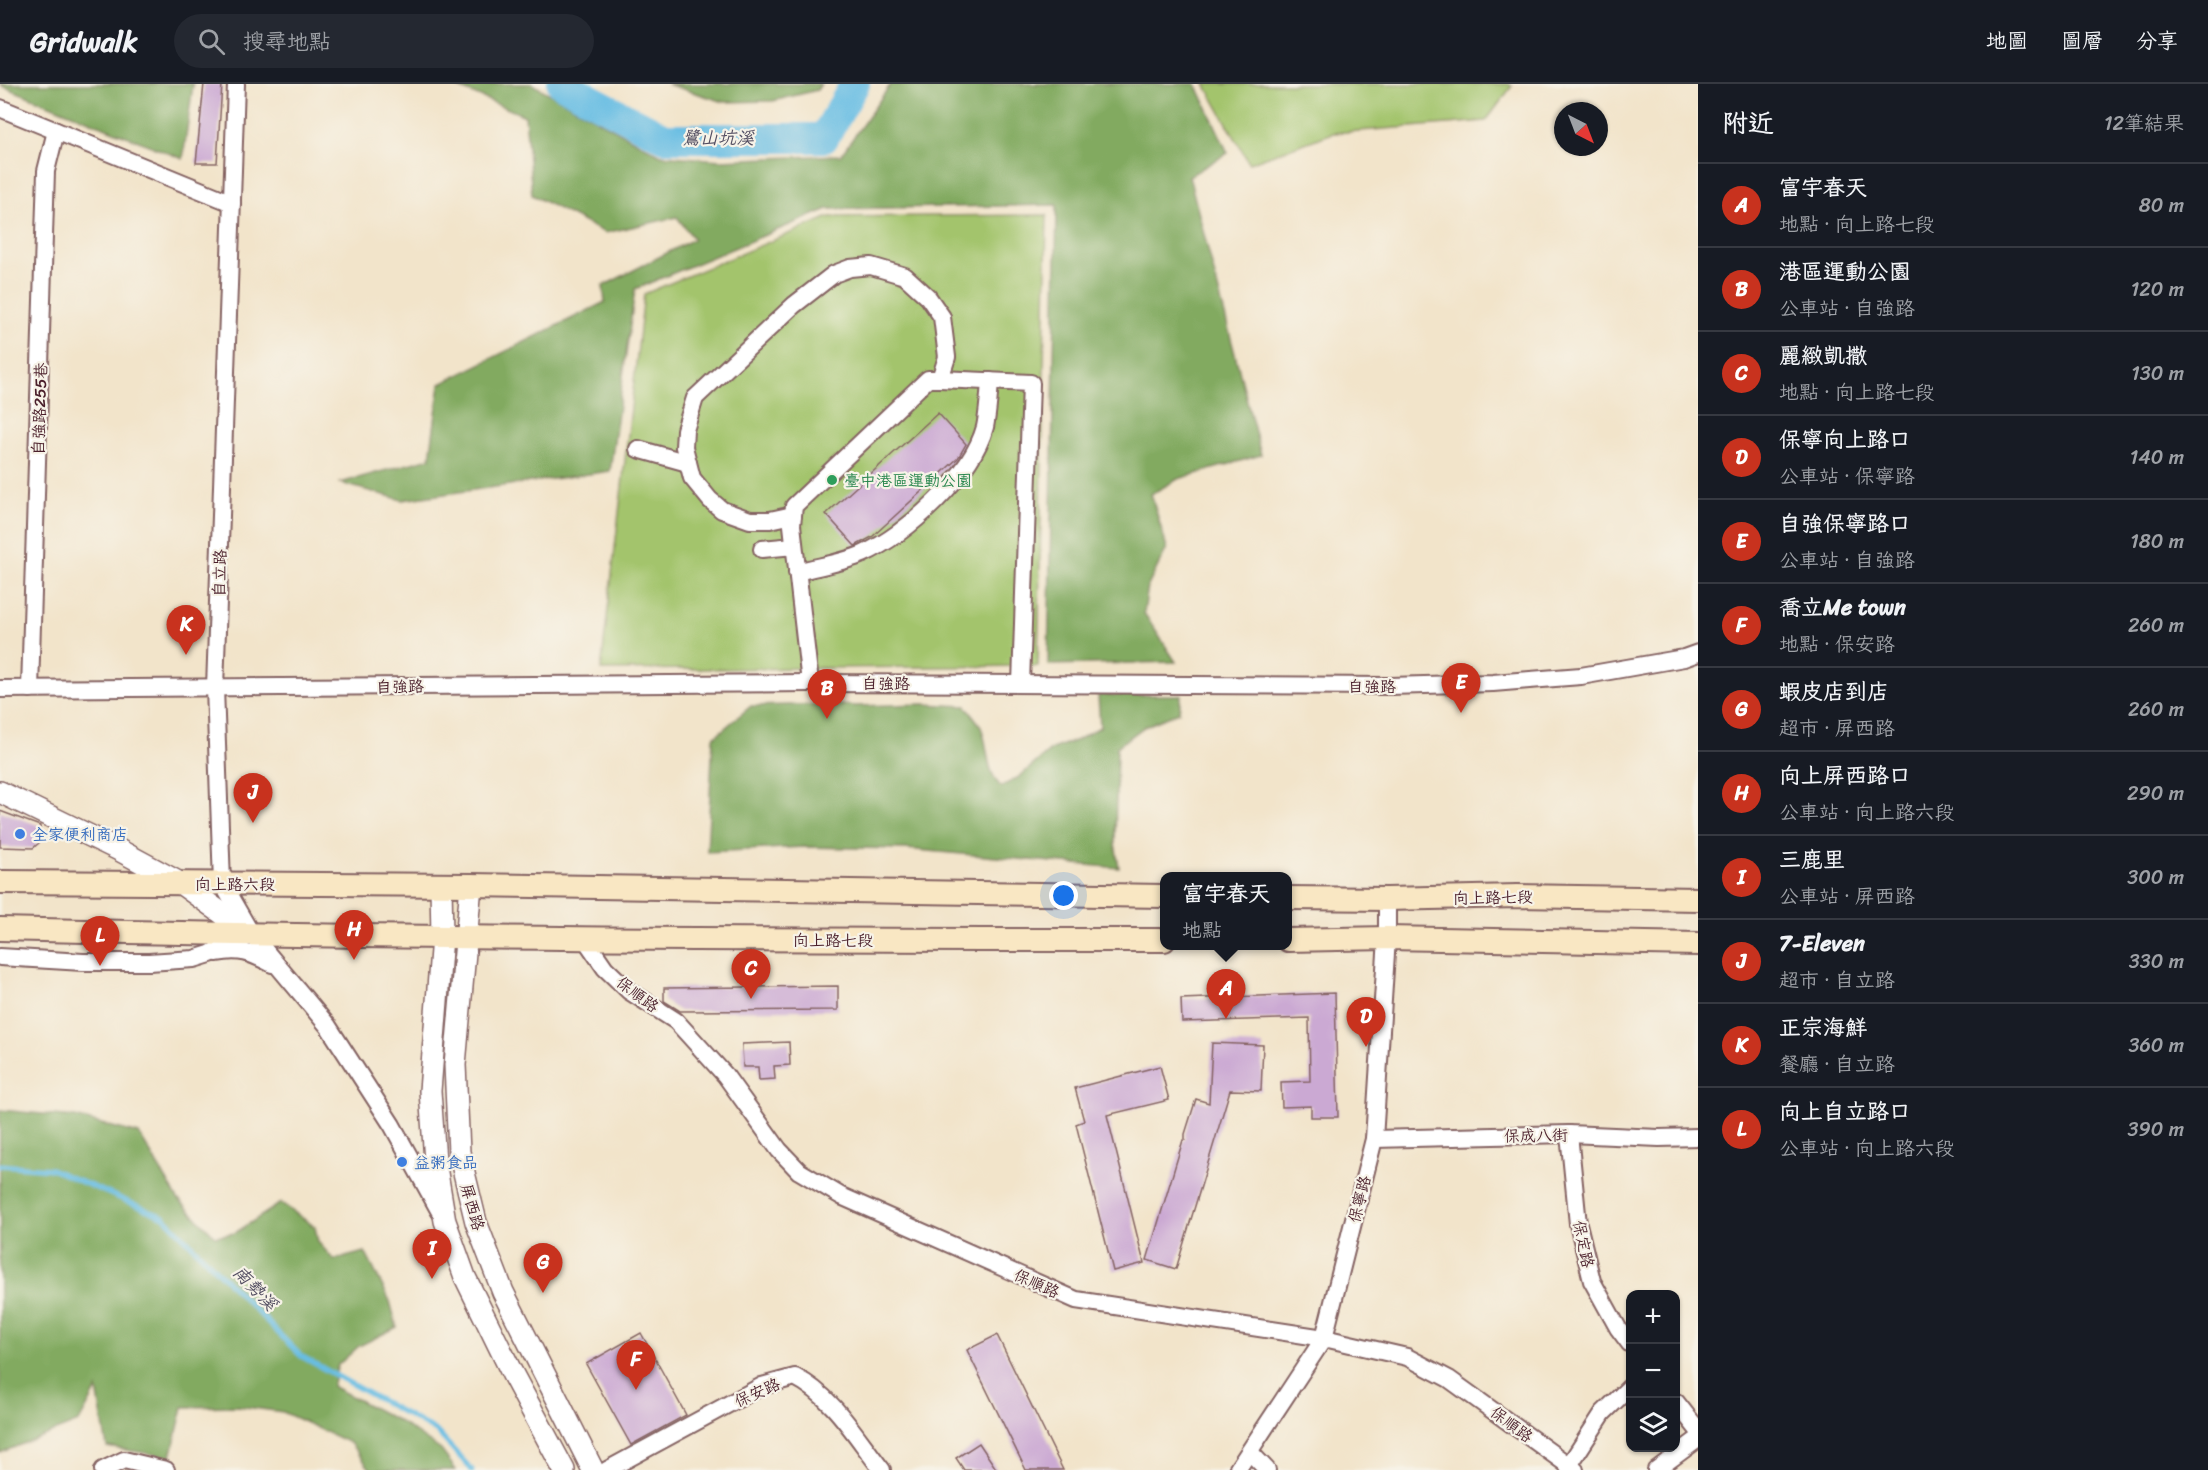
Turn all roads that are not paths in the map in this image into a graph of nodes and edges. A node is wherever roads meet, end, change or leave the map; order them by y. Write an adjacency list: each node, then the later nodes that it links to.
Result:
1 (236, 84): 4 (street, 自立路)
2 (0, 108): 3 (street)
3 (56, 131): 4 (street); 18 (street, 自強路255巷)
4 (232, 203): 16 (street, 自立路)
5 (940, 379): 6 (street); 8 (street); 9 (street)
6 (990, 381): 12 (street); 15 (street)
7 (638, 449): 8 (street)
8 (688, 463): 9 (street)
9 (793, 515): 10 (street)
10 (794, 546): 11 (street); 12 (street)
11 (762, 549)
12 (797, 572): 14 (street)
13 (1698, 653): 15 (street, 自強路)
14 (810, 682): 15 (street, 自強路); 16 (street, 自強路)
15 (1020, 684)
16 (215, 688): 18 (street, 自強路); 22 (street, 自立路)
17 (0, 689): 18 (street, 自強路)
18 (30, 689)
19 (0, 792): 21 (street)
20 (0, 882): 21 (main road, 向上路六段)
21 (180, 883): 22 (main road, 向上路六段); 30 (street)
22 (222, 883): 23 (main road, 向上路六段); 30 (street, 自立路)
23 (441, 885): 24 (main road, 向上路六段); 32 (street, 屏西路)
24 (471, 885): 25 (main road); 31 (street, 屏西路)
25 (1160, 896)
26 (1292, 898): 27 (main road, 向上路七段)
27 (1387, 899): 28 (main road, 向上路七段); 33 (street, 保寧路)
28 (1698, 899)
29 (0, 929): 30 (main road)
30 (248, 935): 32 (main road); 38 (street); 40 (street, 屏西路)
31 (466, 936): 32 (main road); 34 (main road, 向上路七段); 56 (street, 屏西路)
32 (442, 937): 44 (street, 屏西路)
33 (1387, 938): 36 (main road); 37 (main road); 43 (street, 保寧路)
34 (585, 939): 35 (main road, 向上路七段); 45 (street, 保順路)
35 (1160, 940)
36 (1292, 940)
37 (1698, 944)
38 (210, 954): 39 (street); 40 (street)
39 (0, 957)
40 (279, 968): 44 (street, 屏西路)
41 (1569, 1134): 42 (street, 保成八街); 43 (street, 保成八街); 46 (street, 保定路)
42 (1698, 1137)
43 (1374, 1139): 45 (street, 保寧路)
44 (445, 1221): 55 (street, 屏西路)
45 (1324, 1338): 51 (street, 保寧路); 52 (street, 保順路)
46 (1626, 1339)
47 (1626, 1391): 52 (street)
48 (1680, 1407): 49 (street)
49 (1698, 1430)
50 (1698, 1439): 61 (street)
51 (1250, 1452): 59 (street, 保寧路); 60 (street)
52 (1571, 1468)
53 (104, 1470): 54 (street)
54 (166, 1470)
55 (564, 1470)
56 (593, 1470)
57 (607, 1470): 58 (street, 保安路)
58 (882, 1470)
59 (1237, 1470)
60 (1268, 1470)
61 (1656, 1470)

